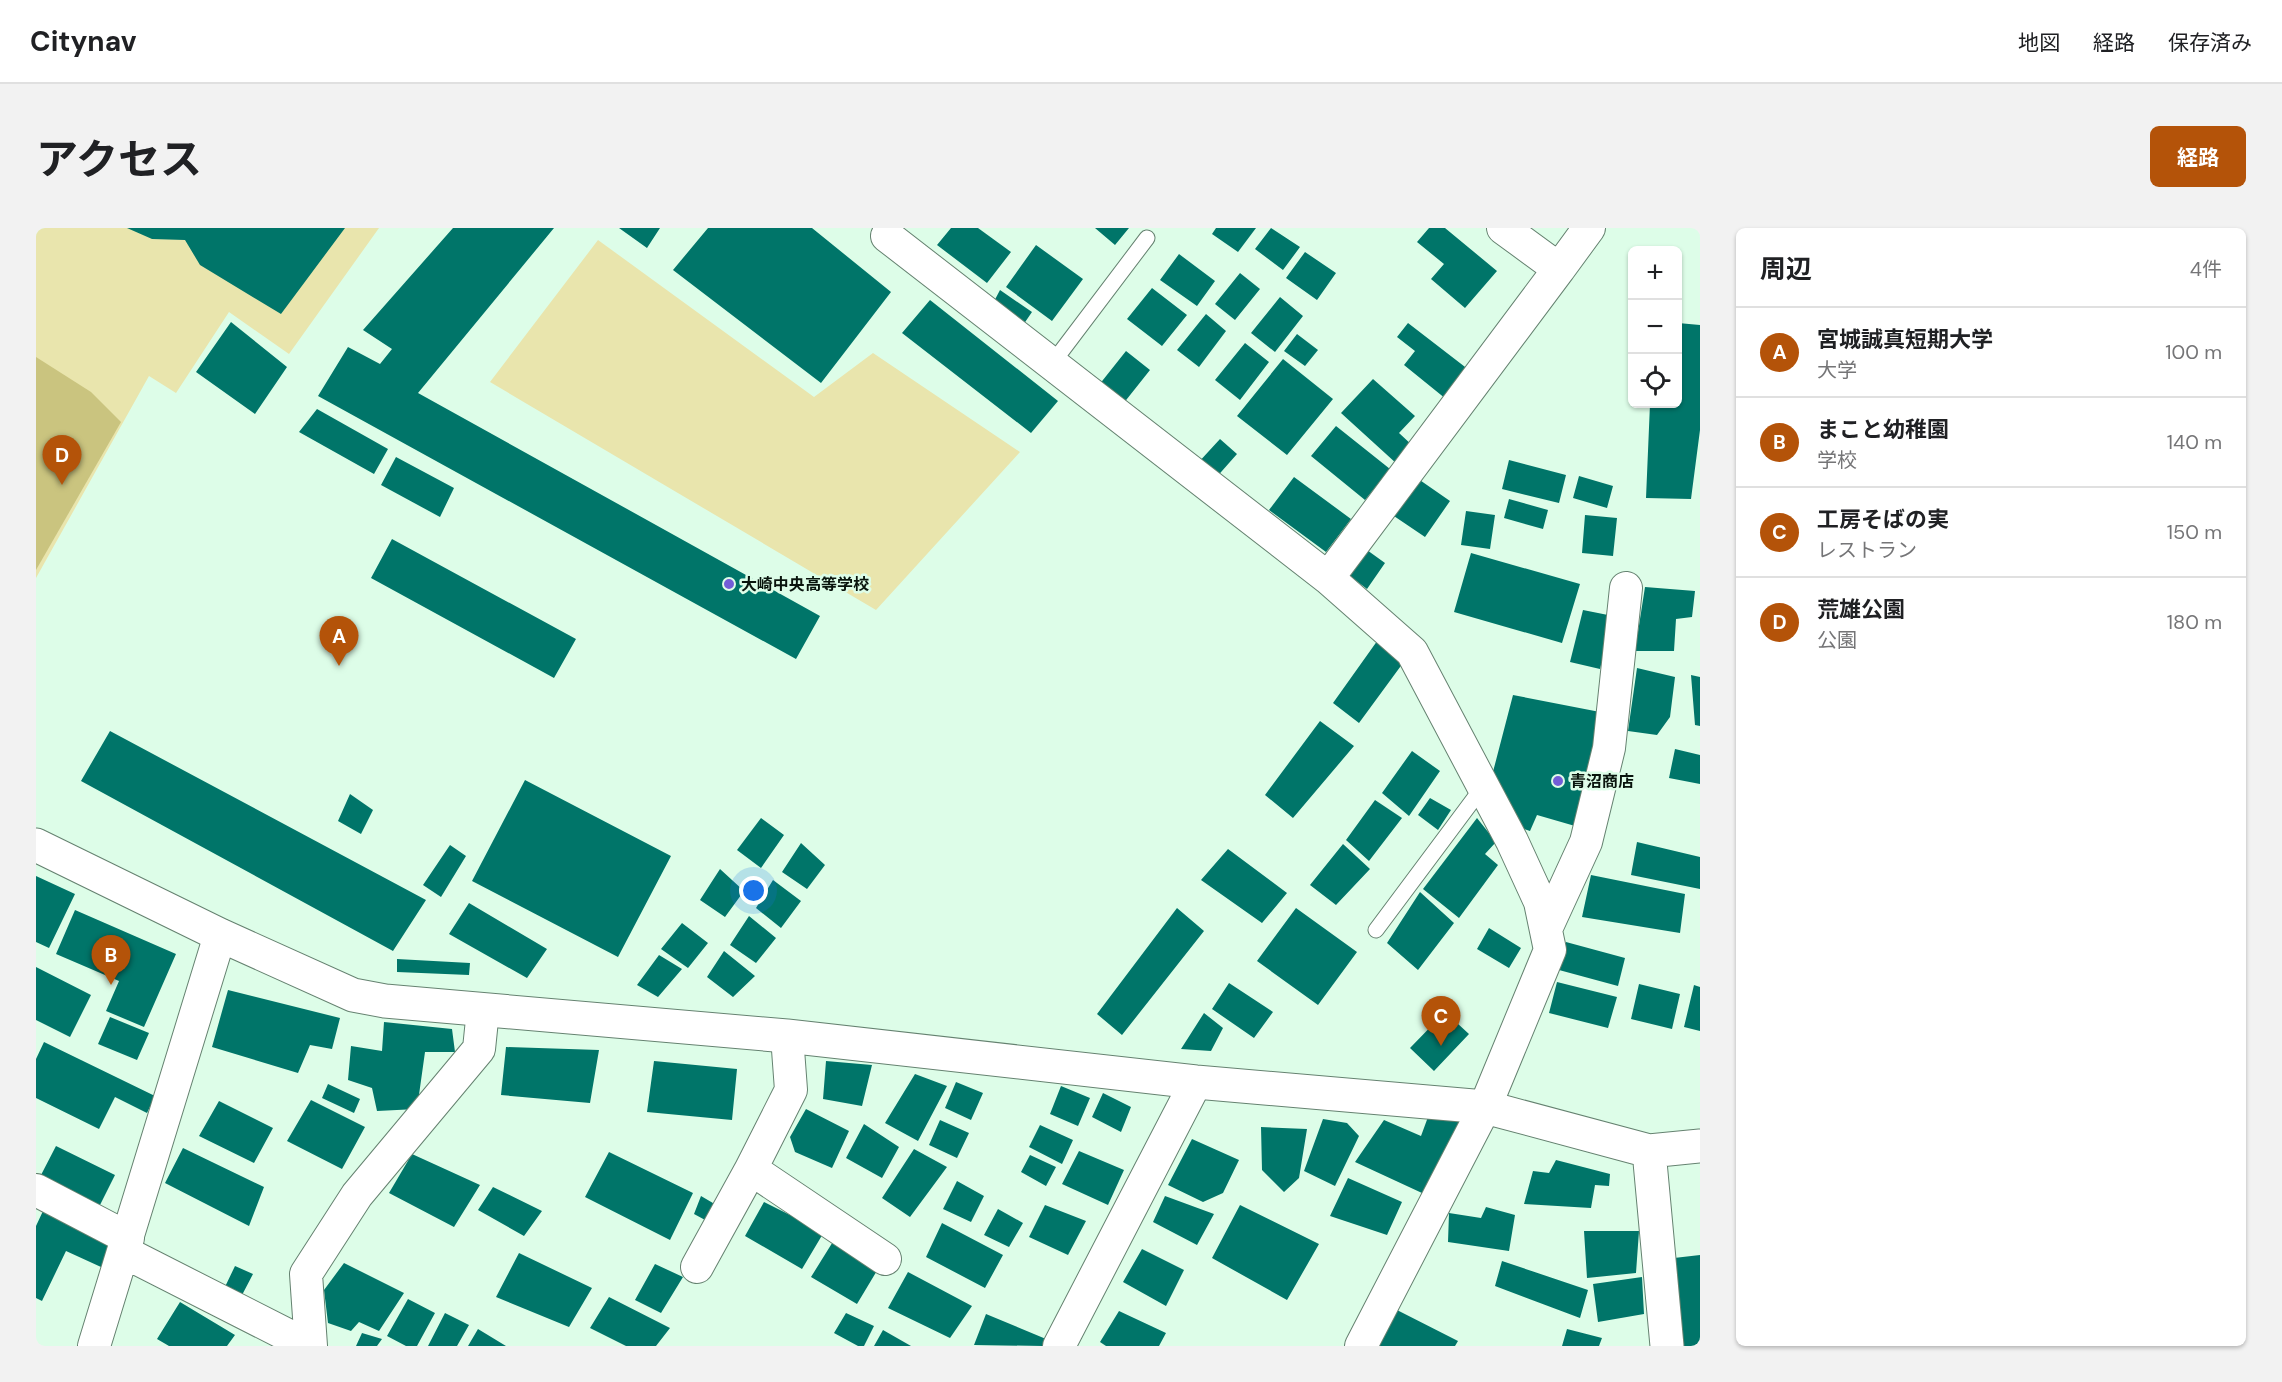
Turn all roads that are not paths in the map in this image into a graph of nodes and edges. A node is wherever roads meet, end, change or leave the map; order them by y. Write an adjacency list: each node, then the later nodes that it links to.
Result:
1 (1503, 228): 5 (street)
2 (1589, 228): 5 (street)
3 (886, 231): 6 (street)
4 (1147, 238): 6 (lane)
5 (1558, 269): 7 (street)
6 (1051, 365): 7 (street)
7 (1328, 578): 9 (street)
8 (1626, 588): 11 (street)
9 (1482, 788): 11 (street); 12 (lane)
10 (36, 845): 13 (street)
11 (1546, 929): 17 (street)
12 (1376, 930)
13 (220, 935): 14 (street); 22 (street)
14 (483, 1010): 15 (street); 27 (street)
15 (787, 1036): 16 (street); 20 (street)
16 (1196, 1082): 17 (street); 25 (street)
17 (1485, 1107): 19 (street); 28 (street)
18 (1700, 1146): 19 (street)
19 (1649, 1151): 29 (street)
20 (751, 1169): 23 (street); 24 (street)
21 (36, 1190): 22 (street)
22 (126, 1245): 26 (street); 27 (street)
23 (885, 1258)
24 (697, 1267)
25 (1062, 1345)
26 (94, 1346)
27 (310, 1346)
28 (1361, 1346)
29 (1667, 1346)

